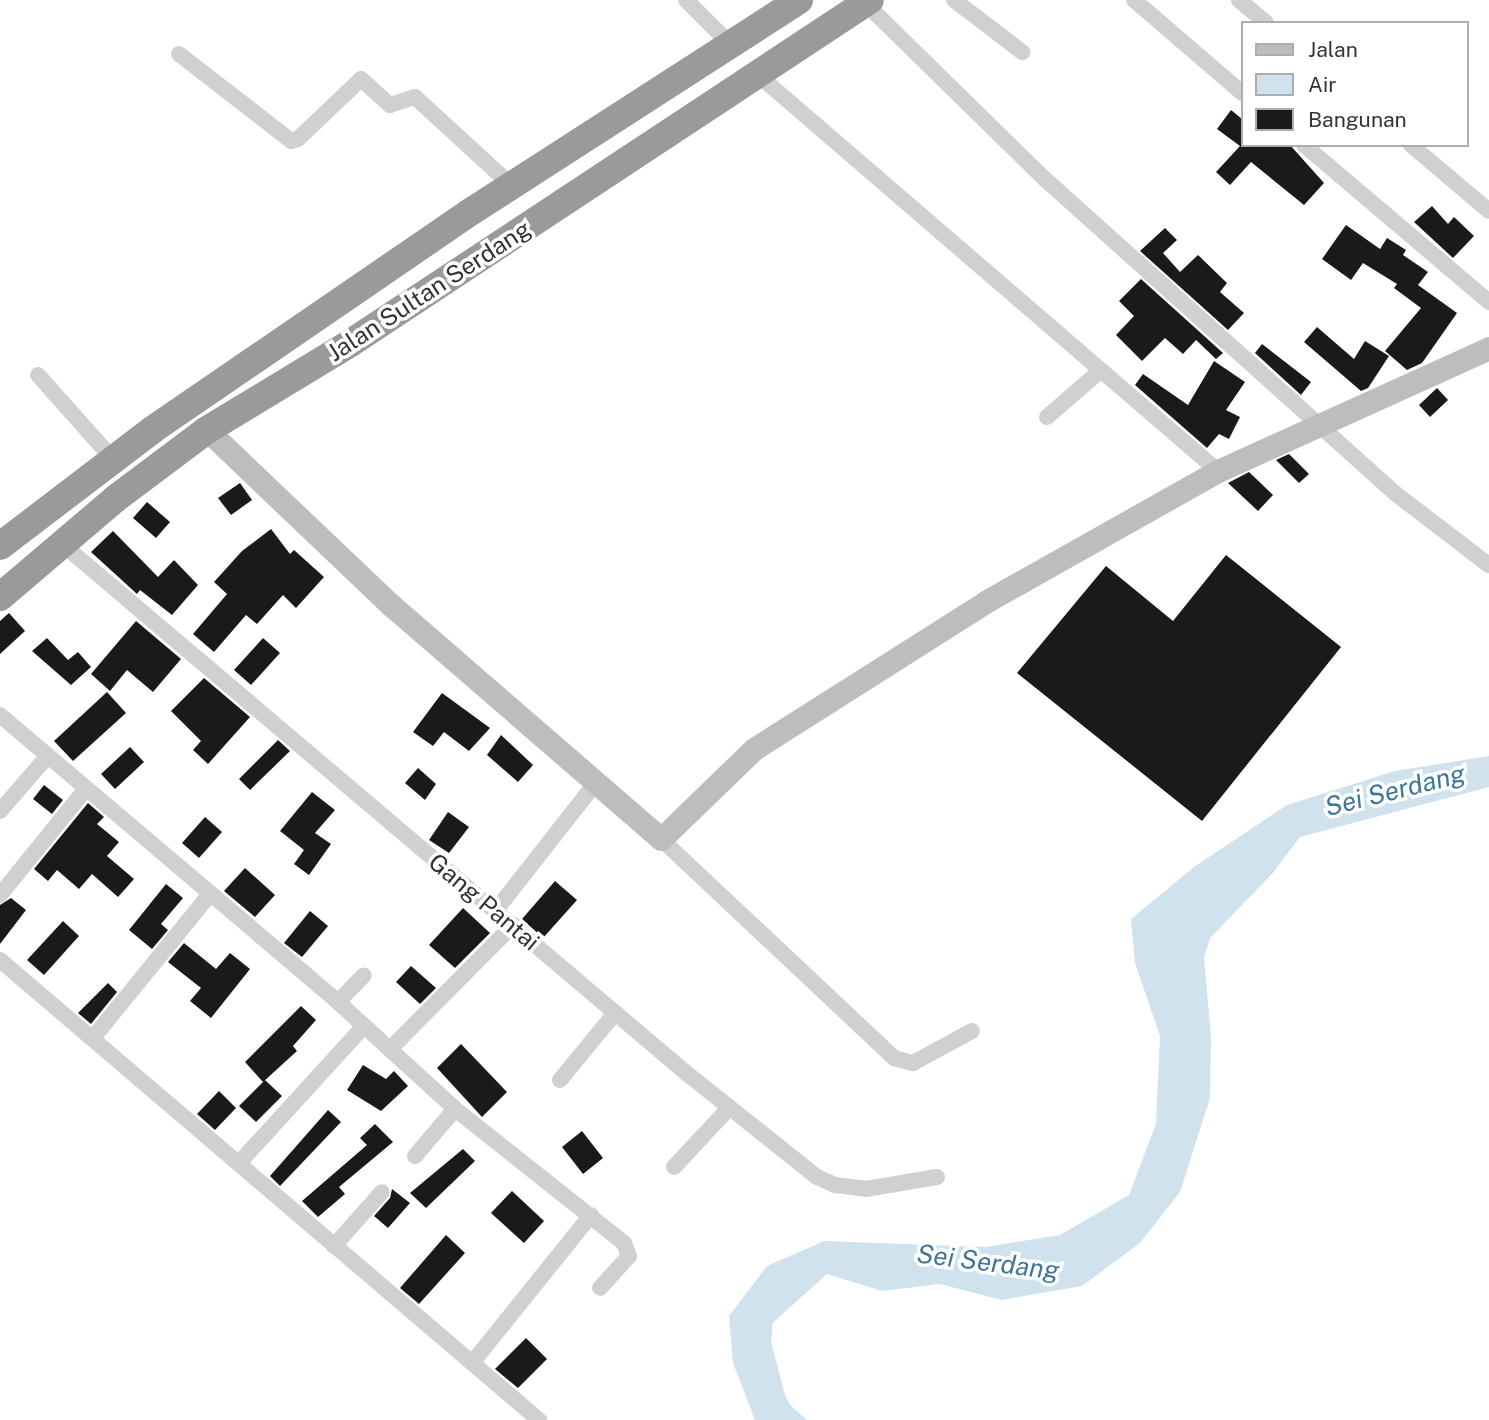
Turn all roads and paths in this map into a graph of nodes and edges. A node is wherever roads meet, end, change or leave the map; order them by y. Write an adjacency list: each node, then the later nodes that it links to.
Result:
1 (686, 0): 8 (street)
2 (799, 0): 8 (highway, Jalan Sultan Serdang)
3 (954, 0): 9 (street)
4 (1135, 0): 12 (street)
5 (1239, 0): 7 (street)
6 (867, 1): 11 (highway, Jalan Sultan Serdang); 22 (street)
7 (1264, 21)
8 (732, 45): 15 (highway, Jalan Sultan Serdang)
9 (1022, 52)
10 (179, 54): 15 (street)
11 (757, 74): 19 (street); 23 (highway, Jalan Sultan Serdang)
12 (1240, 91)
13 (1306, 147): 17 (street)
14 (1413, 147): 16 (street)
15 (511, 185): 24 (highway, Jalan Sultan Serdang)
16 (1489, 211)
17 (1489, 302)
18 (1489, 348): 22 (street)
19 (1099, 372): 21 (street); 25 (street)
20 (38, 375): 24 (street)
21 (1047, 417)
22 (1323, 424): 25 (street); 28 (street)
23 (207, 430): 26 (highway, Jalan Sultan Serdang); 32 (street)
24 (111, 457): 27 (highway, Jalan Sultan Serdang)
25 (1218, 471): 35 (street)
26 (61, 544): 29 (highway, Jalan Sultan Serdang); 38 (street, Gang Pantai)
27 (0, 546)
28 (1489, 565)
29 (0, 597)
30 (0, 715): 31 (street)
31 (47, 757): 33 (street); 34 (street)
32 (598, 780): 35 (street); 38 (street)
33 (85, 790): 36 (street); 37 (street)
34 (0, 811)
35 (661, 839): 45 (street)
36 (210, 894): 42 (street); 46 (street)
37 (0, 895)
38 (496, 910): 39 (street, Gang Pantai)
39 (513, 925): 43 (street, Gang Pantai); 47 (street)
40 (0, 960): 46 (street)
41 (363, 975): 42 (street)
42 (338, 1002): 44 (street)
43 (615, 1013): 48 (street); 49 (street, Gang Pantai)
44 (364, 1026): 47 (street); 52 (street)
45 (972, 1031)
46 (93, 1038): 52 (street)
47 (390, 1049): 50 (street)
48 (560, 1080)
49 (729, 1108): 53 (street); 54 (street, Gang Pantai)
50 (456, 1109): 51 (street); 56 (street)
51 (415, 1156)
52 (239, 1163): 57 (street)
53 (674, 1167)
54 (936, 1177)
55 (382, 1192): 57 (street)
56 (591, 1215): 58 (street); 59 (street)
57 (334, 1246): 59 (street)
58 (600, 1288)
59 (472, 1363): 60 (street)
60 (540, 1420)

